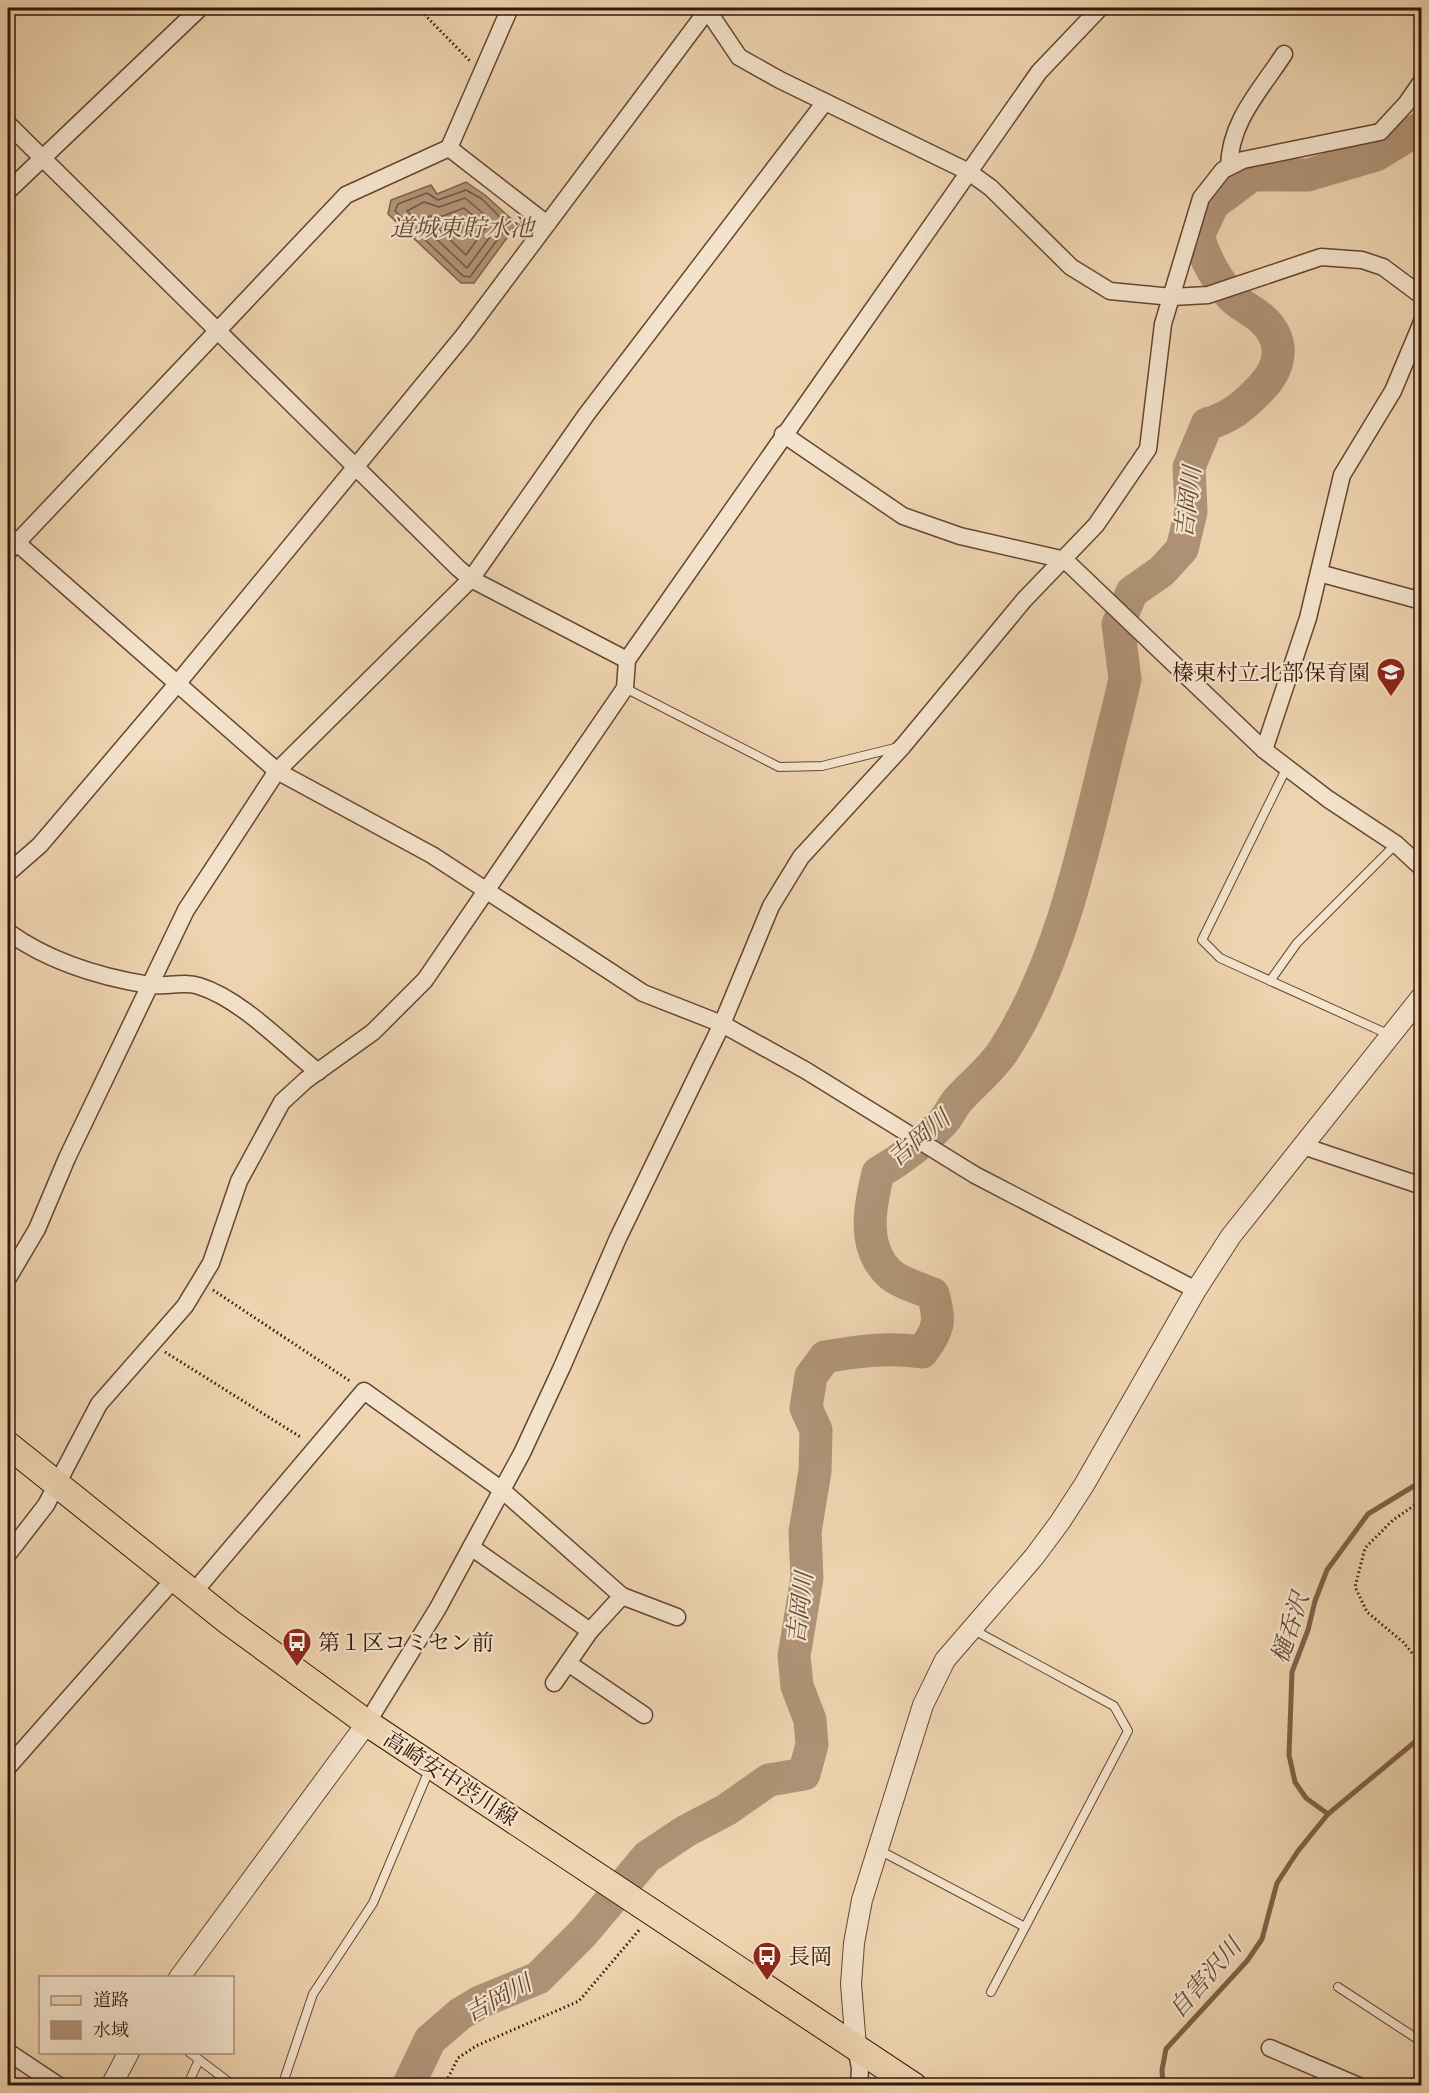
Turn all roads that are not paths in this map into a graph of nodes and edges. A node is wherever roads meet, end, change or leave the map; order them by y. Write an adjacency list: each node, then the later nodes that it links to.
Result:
1 (200, 8): 10 (street)
2 (510, 8): 9 (street)
3 (707, 8): 7 (street); 14 (street)
4 (1100, 8): 12 (street)
5 (1284, 54): 11 (street)
6 (1422, 81): 11 (street)
7 (825, 102): 12 (street); 24 (street)
8 (8, 124): 10 (street)
9 (449, 148): 14 (street); 18 (street)
10 (42, 158): 13 (street); 18 (street)
11 (1229, 167): 16 (street)
12 (969, 172): 16 (street); 19 (street)
13 (8, 191)
14 (547, 224): 20 (street)
15 (1422, 296): 16 (street)
16 (1172, 297): 22 (street)
17 (1422, 322): 23 (street)
18 (220, 331): 20 (street); 21 (street)
19 (783, 434): 22 (street); 26 (street)
20 (355, 467): 24 (street); 27 (street)
21 (10, 543): 27 (street)
22 (1065, 560): 29 (street); 30 (street)
23 (1319, 573): 25 (street); 30 (street)
24 (471, 579): 26 (street); 32 (street)
25 (1422, 601)
26 (627, 660): 28 (street)
27 (177, 684): 32 (street); 35 (street)
28 (625, 688): 29 (lane); 36 (street)
29 (903, 746): 41 (street)
30 (1264, 750): 31 (street)
31 (1287, 767): 33 (street); 38 (lane)
32 (277, 771): 36 (street); 39 (street)
33 (1396, 844): 34 (street); 38 (lane)
34 (1422, 868)
35 (8, 873)
36 (486, 890): 41 (street); 43 (street)
37 (8, 932): 39 (street)
38 (1270, 981): 42 (lane)
39 (151, 985): 43 (street); 46 (street)
40 (1422, 996): 42 (street)
41 (722, 1024): 47 (street); 50 (street)
42 (1391, 1036): 44 (street)
43 (318, 1072): 49 (street)
44 (1303, 1146): 45 (street); 47 (street)
45 (1422, 1186)
46 (8, 1278)
47 (1196, 1290): 56 (street)
48 (8, 1445): 49 (main road, 高崎安中渋川線)
49 (57, 1487): 52 (street); 53 (main road, 高崎安中渋川線)
50 (502, 1490): 51 (street); 53 (street); 54 (street)
51 (471, 1547): 57 (street); 61 (street)
52 (8, 1554)
53 (184, 1585): 61 (main road, 高崎安中渋川線); 63 (street)
54 (622, 1596): 55 (street); 57 (street)
55 (677, 1617)
56 (971, 1629): 64 (street); 65 (lane)
57 (590, 1632): 58 (street)
58 (568, 1663): 59 (street); 60 (street)
59 (554, 1683)
60 (644, 1715)
61 (367, 1723): 62 (main road, 高崎安中渋川線); 66 (street)
62 (431, 1765): 70 (main road, 高崎安中渋川線); 80 (lane)
63 (8, 1767)
64 (877, 1849): 65 (lane); 70 (street)
65 (1025, 1927): 68 (lane)
66 (180, 1976)
67 (1338, 1987): 69 (lane)
68 (991, 1992)
69 (1422, 2042)
70 (856, 2047): 81 (street); 82 (main road, 高崎安中渋川線)
71 (1270, 2048): 83 (street)
72 (8, 2052): 76 (street)
73 (128, 2054): 77 (street)
74 (192, 2054): 75 (lane)
75 (199, 2060): 78 (lane); 79 (lane)
76 (59, 2085)
77 (111, 2085)
78 (187, 2085)
79 (234, 2085)
80 (282, 2085)
81 (859, 2085)
82 (914, 2085)
83 (1359, 2085)

